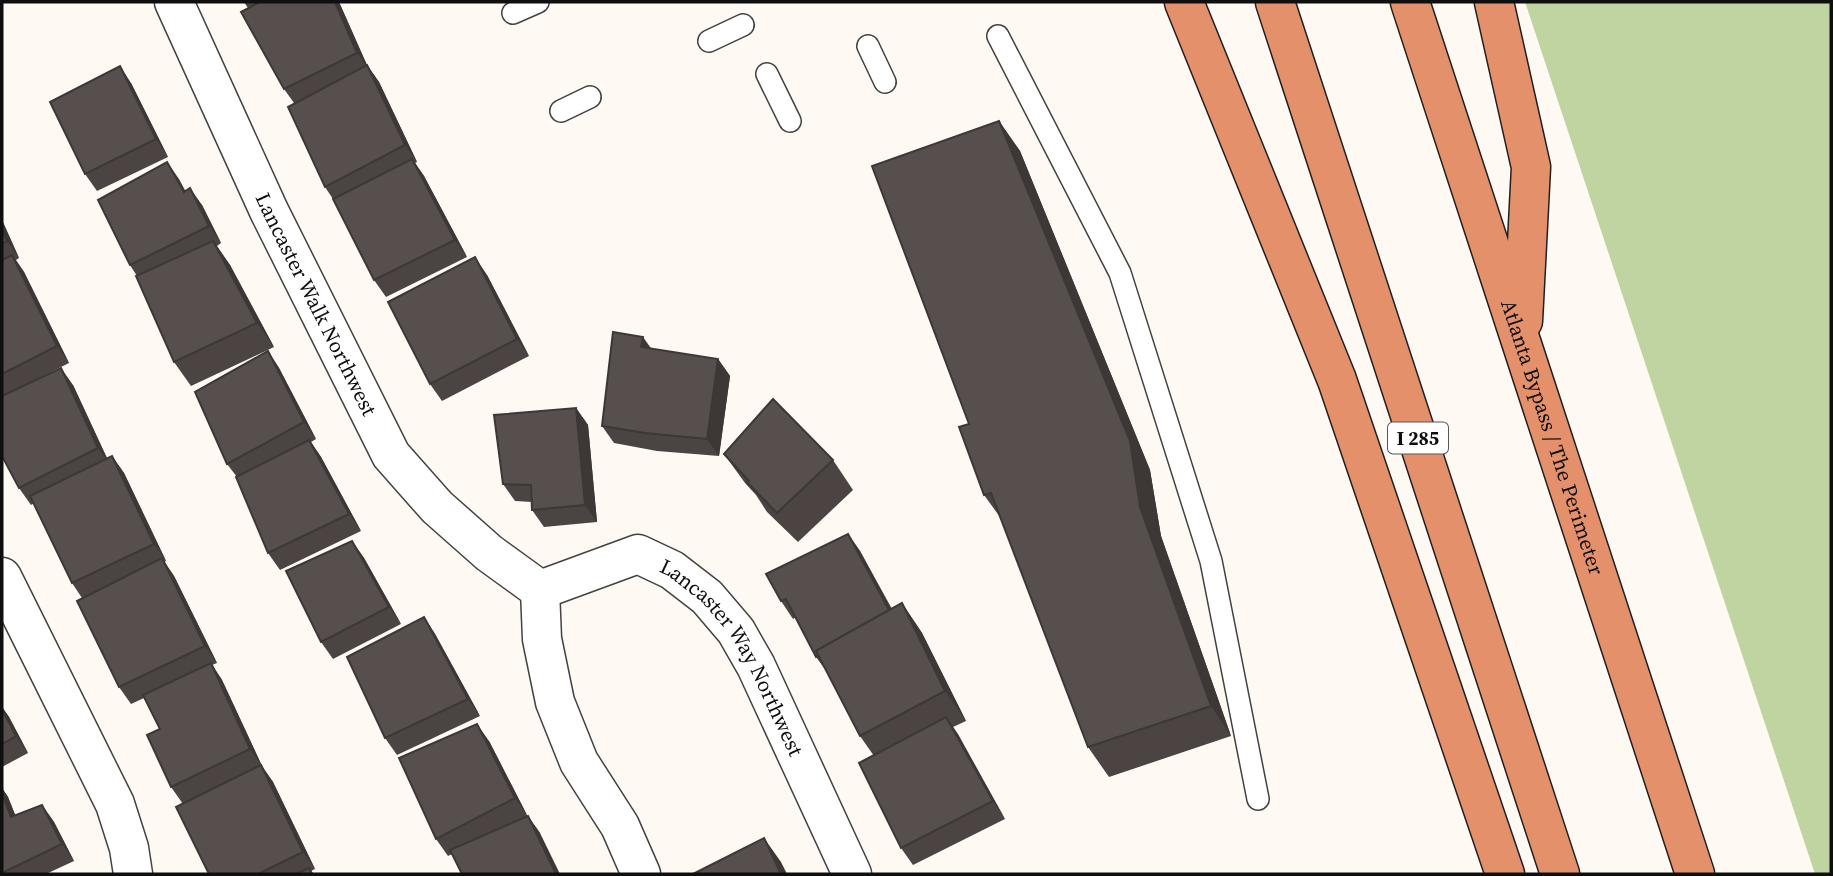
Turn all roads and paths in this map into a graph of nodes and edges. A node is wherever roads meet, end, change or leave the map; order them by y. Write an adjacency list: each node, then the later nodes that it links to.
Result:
1 (174, 2): 19 (street, Lancaster Walk Northwest)
2 (538, 2): 7 (lane)
3 (1184, 2): 24 (highway)
4 (1275, 2): 25 (highway, I 285)
5 (1410, 2): 17 (highway, Atlanta Bypass / The Perimeter)
6 (1494, 2): 17 (highway)
7 (513, 13)
8 (743, 25): 10 (lane)
9 (998, 36): 20 (lane)
10 (709, 41)
11 (868, 47): 13 (lane)
12 (767, 74): 16 (lane)
13 (885, 82)
14 (590, 97): 15 (lane)
15 (561, 111)
16 (790, 121)
17 (1522, 344): 26 (highway, Atlanta Bypass / The Perimeter)
18 (2, 577): 21 (street)
19 (526, 579): 22 (street); 23 (street, Lancaster Way Northwest)
20 (1258, 800)
21 (133, 874)
22 (641, 874)
23 (852, 874)
24 (1505, 874)
25 (1560, 874)
26 (1695, 874)

